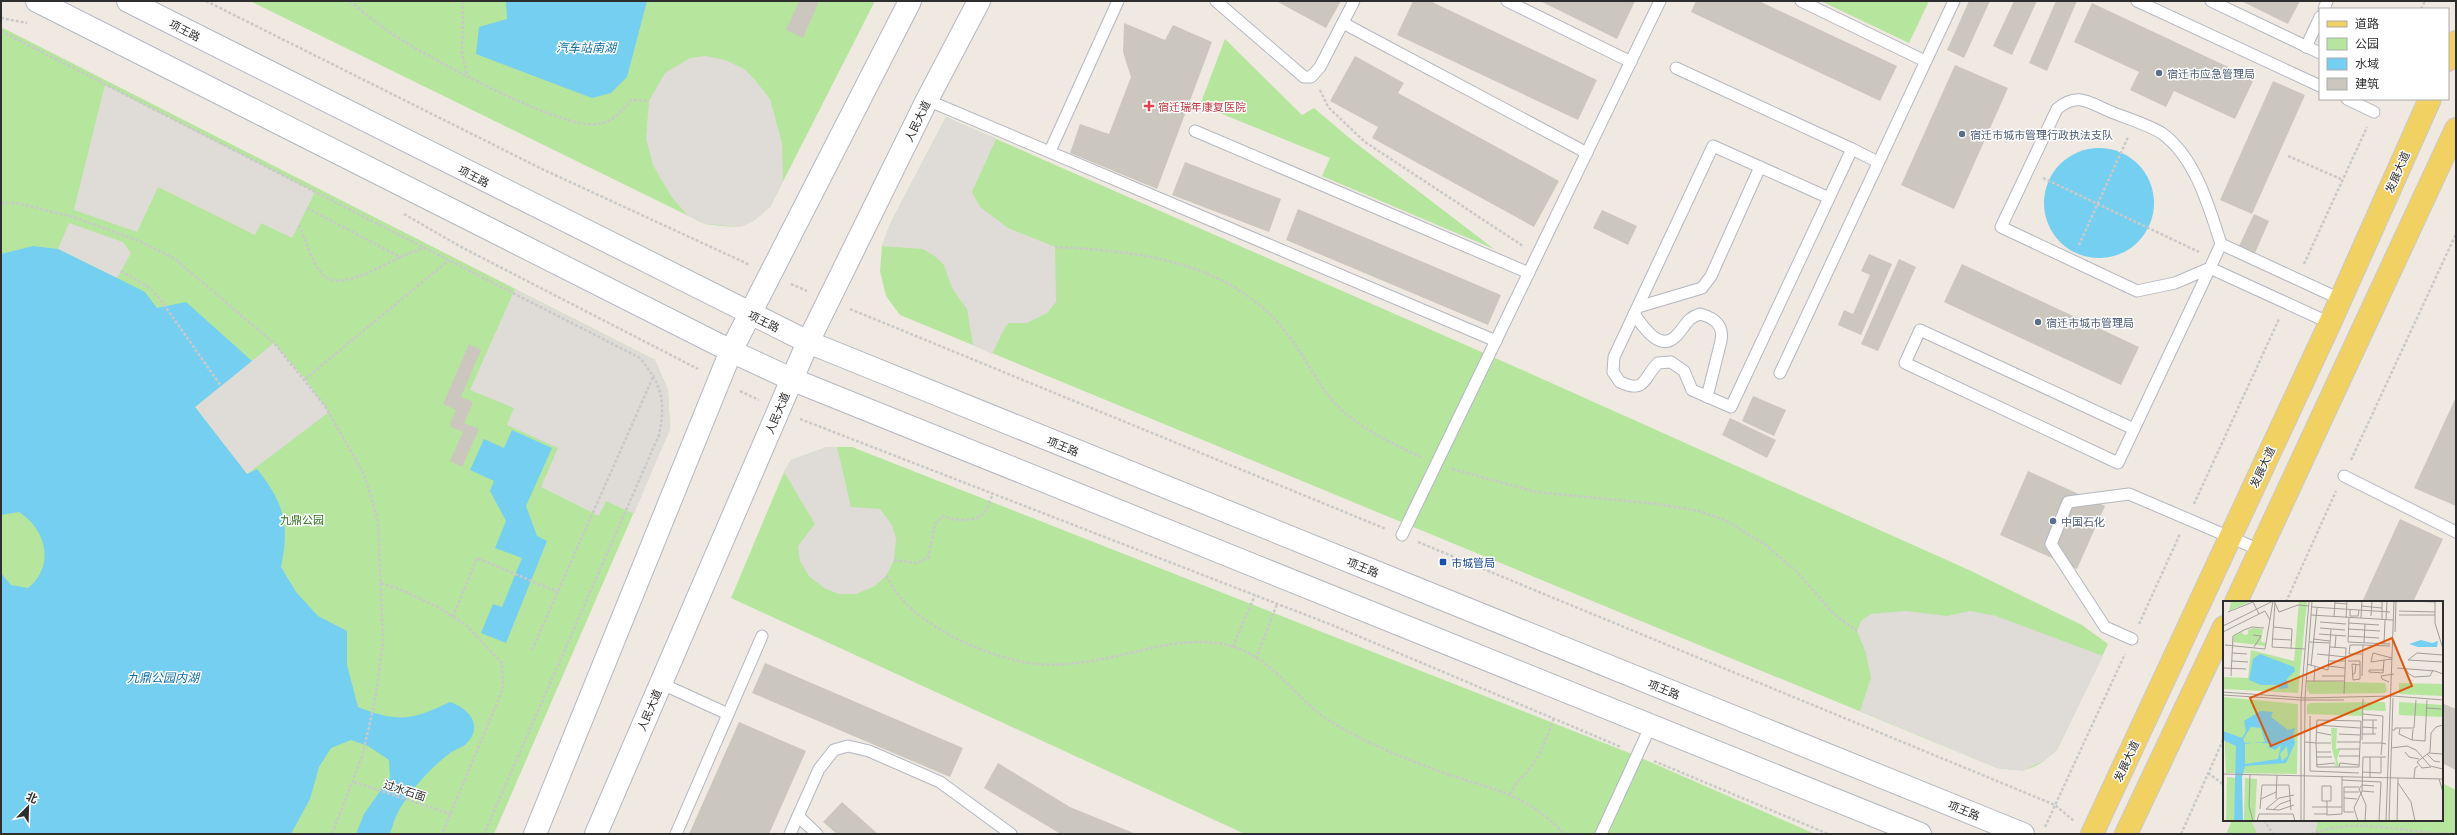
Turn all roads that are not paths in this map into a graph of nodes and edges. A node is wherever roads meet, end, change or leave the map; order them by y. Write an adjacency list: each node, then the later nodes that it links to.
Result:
1 (38, 1): 45 (main road)
2 (128, 1): 41 (main road, 项王路)
3 (910, 1): 41 (main road)
4 (980, 1): 24 (main road, 人民大道)
5 (1118, 1): 31 (lane)
6 (1216, 1): 15 (lane)
7 (1354, 1): 15 (lane)
8 (1507, 1): 21 (lane)
9 (1660, 1): 21 (lane)
10 (1801, 1): 20 (lane)
11 (1954, 1): 20 (lane)
12 (2137, 1): 23 (lane)
13 (2211, 1): 17 (lane)
14 (2319, 19): 17 (lane)
15 (1342, 23): 32 (lane)
16 (2456, 42): 19 (main road)
17 (2306, 47): 18 (lane)
18 (2319, 53)
19 (2449, 58)
20 (1925, 61): 33 (lane)
21 (1631, 62): 32 (lane)
22 (1676, 68): 30 (lane)
23 (2319, 86)
24 (928, 100): 31 (lane); 44 (main road, 人民大道)
25 (2349, 100): 27 (lane)
26 (2430, 100): 39 (main road, 发展大道)
27 (2374, 112)
28 (2456, 129): 54 (main road)
29 (1195, 131): 38 (lane)
30 (1852, 149): 33 (lane); 35 (lane)
31 (1050, 151): 43 (lane)
32 (1587, 153): 38 (lane)
33 (1878, 162): 46 (lane)
34 (1760, 167): 35 (lane); 40 (lane); 40 (lane)
35 (1827, 198): 48 (lane)
36 (2221, 244): 37 (lane); 37 (lane); 39 (lane)
37 (2212, 263): 42 (lane); 49 (lane)
38 (1529, 273): 43 (lane)
39 (2340, 299): 42 (main road, 发展大道)
40 (1636, 310): 48 (lane); 48 (lane)
41 (749, 314): 44 (main road, 项王路); 45 (main road)
42 (2330, 323): 53 (main road, 发展大道)
43 (1496, 341): 52 (lane)
44 (808, 342): 47 (main road, 人民大道); 71 (main road, 项王路)
45 (731, 351): 47 (main road); 63 (main road)
46 (1780, 373)
47 (792, 379): 59 (main road, 人民大道); 61 (main road)
48 (1708, 397)
49 (2134, 430): 49 (lane)
50 (2344, 476): 51 (lane)
51 (2456, 532)
52 (1402, 535)
53 (2230, 535): 54 (lane); 58 (lane); 72 (main road, 发展大道)
54 (2260, 550): 55 (main road)
55 (2236, 601)
56 (2223, 629): 73 (main road)
57 (762, 636): 60 (lane)
58 (2132, 639)
59 (660, 683): 60 (lane); 64 (main road, 人民大道)
60 (728, 714): 65 (lane)
61 (1651, 725): 69 (lane); 70 (main road)
62 (798, 816): 66 (lane); 67 (lane); 68 (lane)
63 (535, 834)
64 (596, 834)
65 (676, 834)
66 (790, 834)
67 (817, 834)
68 (1011, 834)
69 (1601, 834)
70 (1920, 834)
71 (2023, 834)
72 (2092, 834)
73 (2126, 834)

